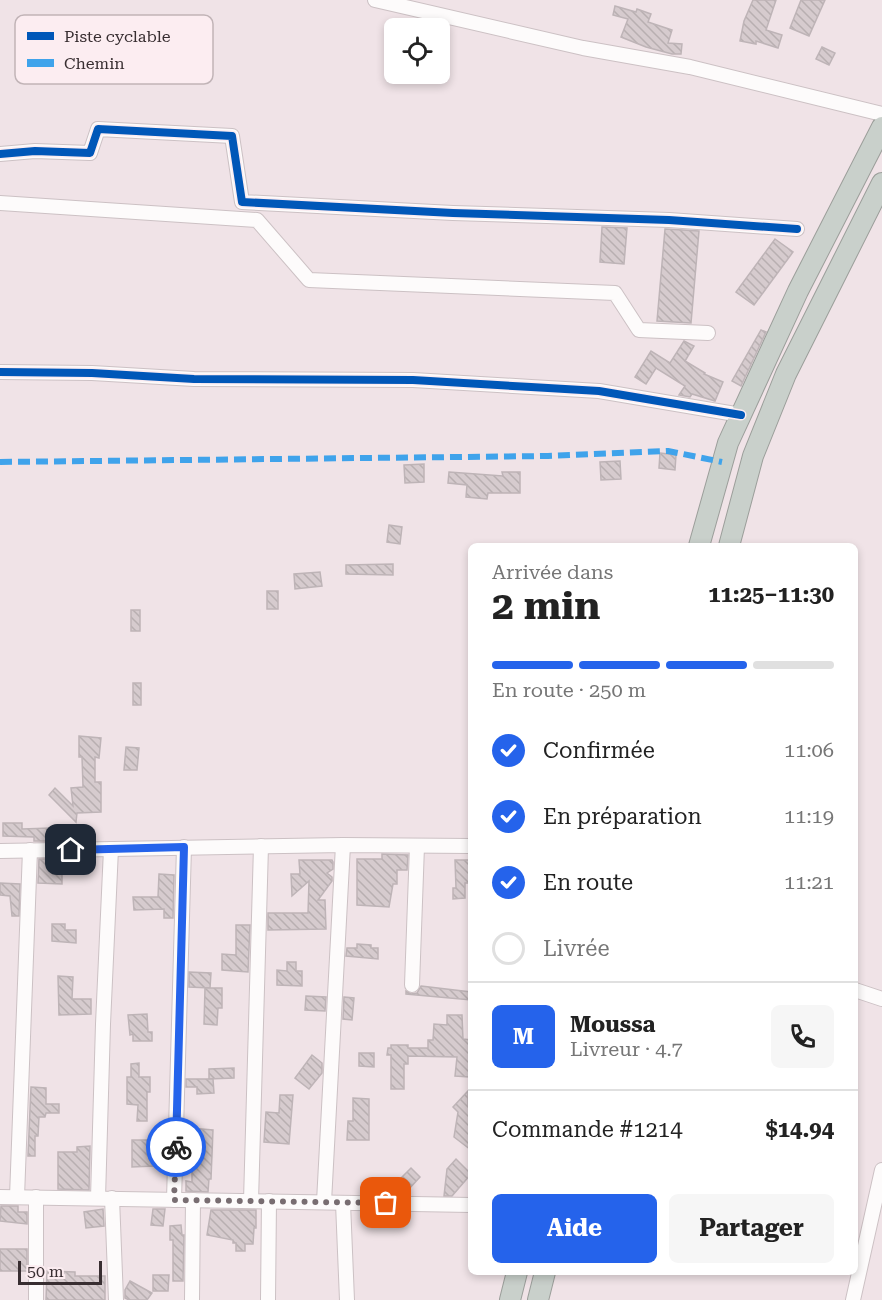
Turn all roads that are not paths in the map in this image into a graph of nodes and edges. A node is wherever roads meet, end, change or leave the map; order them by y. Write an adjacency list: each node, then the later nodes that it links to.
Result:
1 (375, 0): 2 (street)
2 (882, 114)
3 (882, 127): 10 (highway)
4 (0, 154): 7 (street)
5 (882, 183): 12 (highway)
6 (0, 203): 8 (street)
7 (797, 229)
8 (708, 333)
9 (0, 372): 10 (street)
10 (741, 415): 11 (highway)
11 (700, 543)
12 (730, 543)
13 (343, 845): 14 (street); 15 (street); 33 (street)
14 (261, 846): 17 (street); 31 (street)
15 (417, 846): 16 (street); 21 (street)
16 (468, 846)
17 (184, 847): 18 (street); 29 (street)
18 (111, 849): 19 (street); 28 (street)
19 (30, 850): 20 (street); 26 (street)
20 (0, 851)
21 (412, 985)
22 (858, 991): 23 (street)
23 (882, 999)
24 (882, 1170): 45 (street)
25 (0, 1197): 26 (street)
26 (17, 1197): 27 (street)
27 (36, 1197): 28 (street); 38 (street)
28 (105, 1198): 29 (street); 39 (street)
29 (174, 1200): 30 (street)
30 (193, 1200): 31 (street); 40 (street)
31 (251, 1201): 32 (street)
32 (269, 1201): 33 (street); 41 (street)
33 (324, 1202): 34 (street)
34 (343, 1203): 35 (street); 42 (street)
35 (468, 1205)
36 (516, 1275): 43 (highway)
37 (544, 1275): 44 (highway)
38 (36, 1300)
39 (116, 1300)
40 (192, 1300)
41 (268, 1300)
42 (347, 1300)
43 (510, 1300)
44 (538, 1300)
45 (853, 1300)

